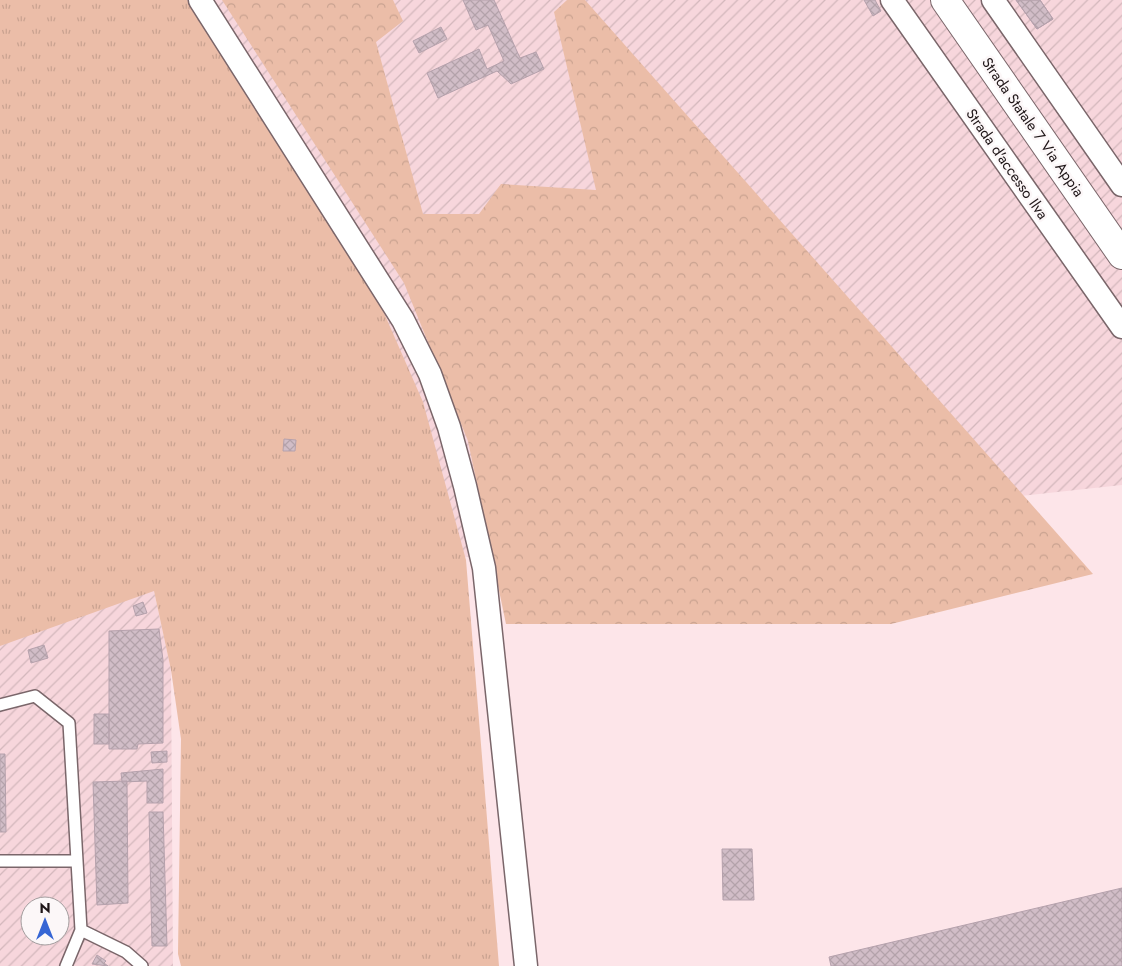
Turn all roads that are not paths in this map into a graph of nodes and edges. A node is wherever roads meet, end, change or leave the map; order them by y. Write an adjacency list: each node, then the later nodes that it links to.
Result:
1 (200, 0): 14 (street)
2 (892, 0): 7 (street, Strada d'accesso Ilva)
3 (945, 0): 6 (main road, Strada Statale 7 Via Appia)
4 (993, 0): 5 (street)
5 (1122, 185)
6 (1122, 255)
7 (1122, 328)
8 (0, 705): 10 (lane)
9 (0, 861): 10 (lane)
10 (77, 861): 11 (lane)
11 (80, 930): 12 (lane); 13 (lane)
12 (66, 966)
13 (142, 966)
14 (526, 966)

